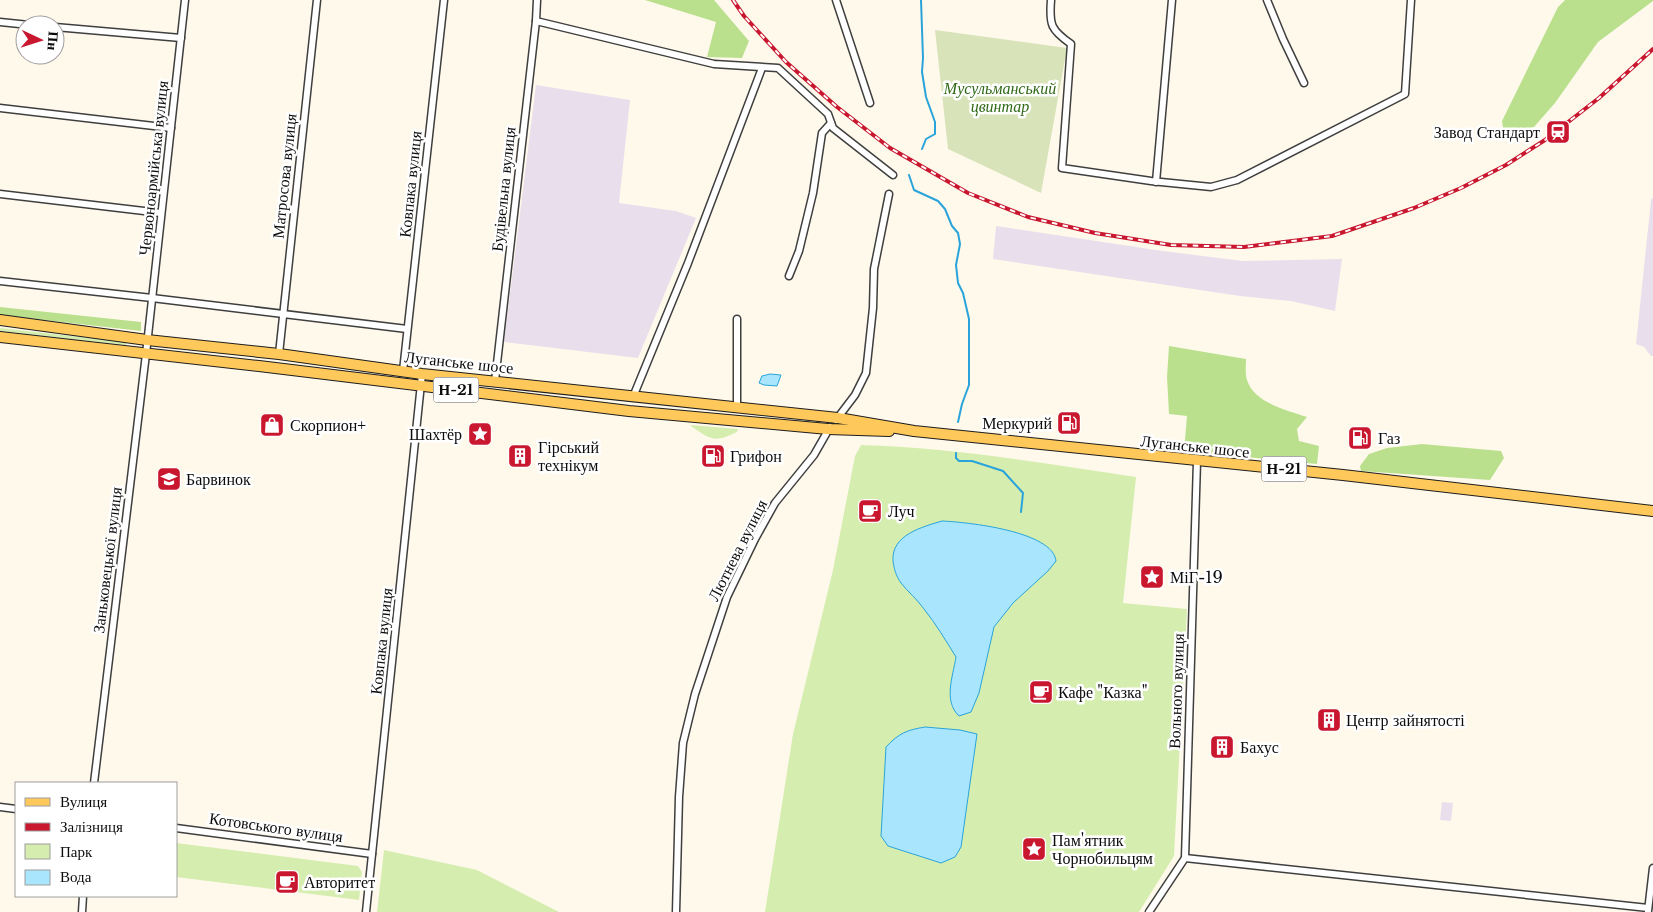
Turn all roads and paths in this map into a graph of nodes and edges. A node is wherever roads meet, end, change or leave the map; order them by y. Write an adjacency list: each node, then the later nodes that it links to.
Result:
1 (185, 0): 14 (street, Червоноармійська вулиця)
2 (317, 0): 29 (street, Матросова вулиця)
3 (444, 0): 32 (street, Ковпака вулиця)
4 (537, 0): 10 (street, Будівельна вулиця)
5 (836, 0): 17 (street)
6 (1051, 0): 22 (street)
7 (1172, 0): 22 (street)
8 (1267, 0): 16 (street)
9 (1411, 0): 22 (street)
10 (536, 21): 15 (street); 39 (street, Будівельна вулиця)
11 (0, 22): 12 (street)
12 (15, 24)
13 (65, 28): 14 (street)
14 (181, 38): 20 (street, Червоноармійська вулиця)
15 (762, 68): 19 (street); 41 (street)
16 (1304, 83)
17 (870, 104)
18 (0, 108): 20 (street)
19 (831, 124): 21 (street); 26 (street)
20 (171, 128): 25 (street, Червоноармійська вулиця)
21 (893, 175)
22 (1156, 182)
23 (0, 194): 25 (street)
24 (888, 194): 43 (street, Лютнева вулиця)
25 (161, 213): 28 (street, Червоноармійська вулиця)
26 (789, 276)
27 (0, 281): 28 (street)
28 (152, 298): 29 (street); 34 (street, Червоноармійська вулиця)
29 (283, 315): 32 (street); 36 (street, Матросова вулиця)
30 (737, 319): 42 (street)
31 (0, 320): 34 (main road, Луганське шосе / Н-21)
32 (407, 329): 37 (street, Ковпака вулиця)
33 (0, 337): 35 (main road, Луганське шосе / Н-21)
34 (147, 340): 35 (street, Заньковецької вулиця); 36 (main road, Луганське шосе / Н-21)
35 (146, 354): 40 (main road, Луганське шосе / Н-21); 48 (street, Заньковецької вулиця)
36 (279, 354): 37 (main road, Луганське шосе / Н-21)
37 (402, 371): 38 (main road, Луганське шосе / Н-21)
38 (422, 374): 39 (main road, Луганське шосе / Н-21); 40 (street, Ковпака вулиця)
39 (495, 381): 41 (main road, Луганське шосе / Н-21)
40 (421, 386): 44 (main road, Луганське шосе / Н-21); 52 (street, Ковпака вулиця)
41 (632, 397): 42 (main road, Луганське шосе / Н-21)
42 (737, 408): 43 (main road, Луганське шосе / Н-21)
43 (838, 418): 44 (street, Лютнева вулиця); 45 (main road, Луганське шосе / Н-21)
44 (828, 429): 45 (main road, Луганське шосе / Н-21); 59 (street, Лютнева вулиця)
45 (914, 432): 46 (main road, Луганське шосе / Н-21)
46 (1197, 461): 47 (main road, Луганське шосе / Н-21); 53 (street, Вольного вулиця)
47 (1653, 511)
48 (94, 782)
49 (0, 807): 50 (street)
50 (15, 809)
51 (178, 828): 52 (street, Котовського вулиця)
52 (372, 854): 58 (street, Ковпака вулиця)
53 (1184, 858): 56 (street); 60 (street)
54 (1653, 868): 56 (street)
55 (83, 897): 57 (street)
56 (1648, 910)
57 (82, 912)
58 (366, 912)
59 (676, 912)
60 (1149, 912)

